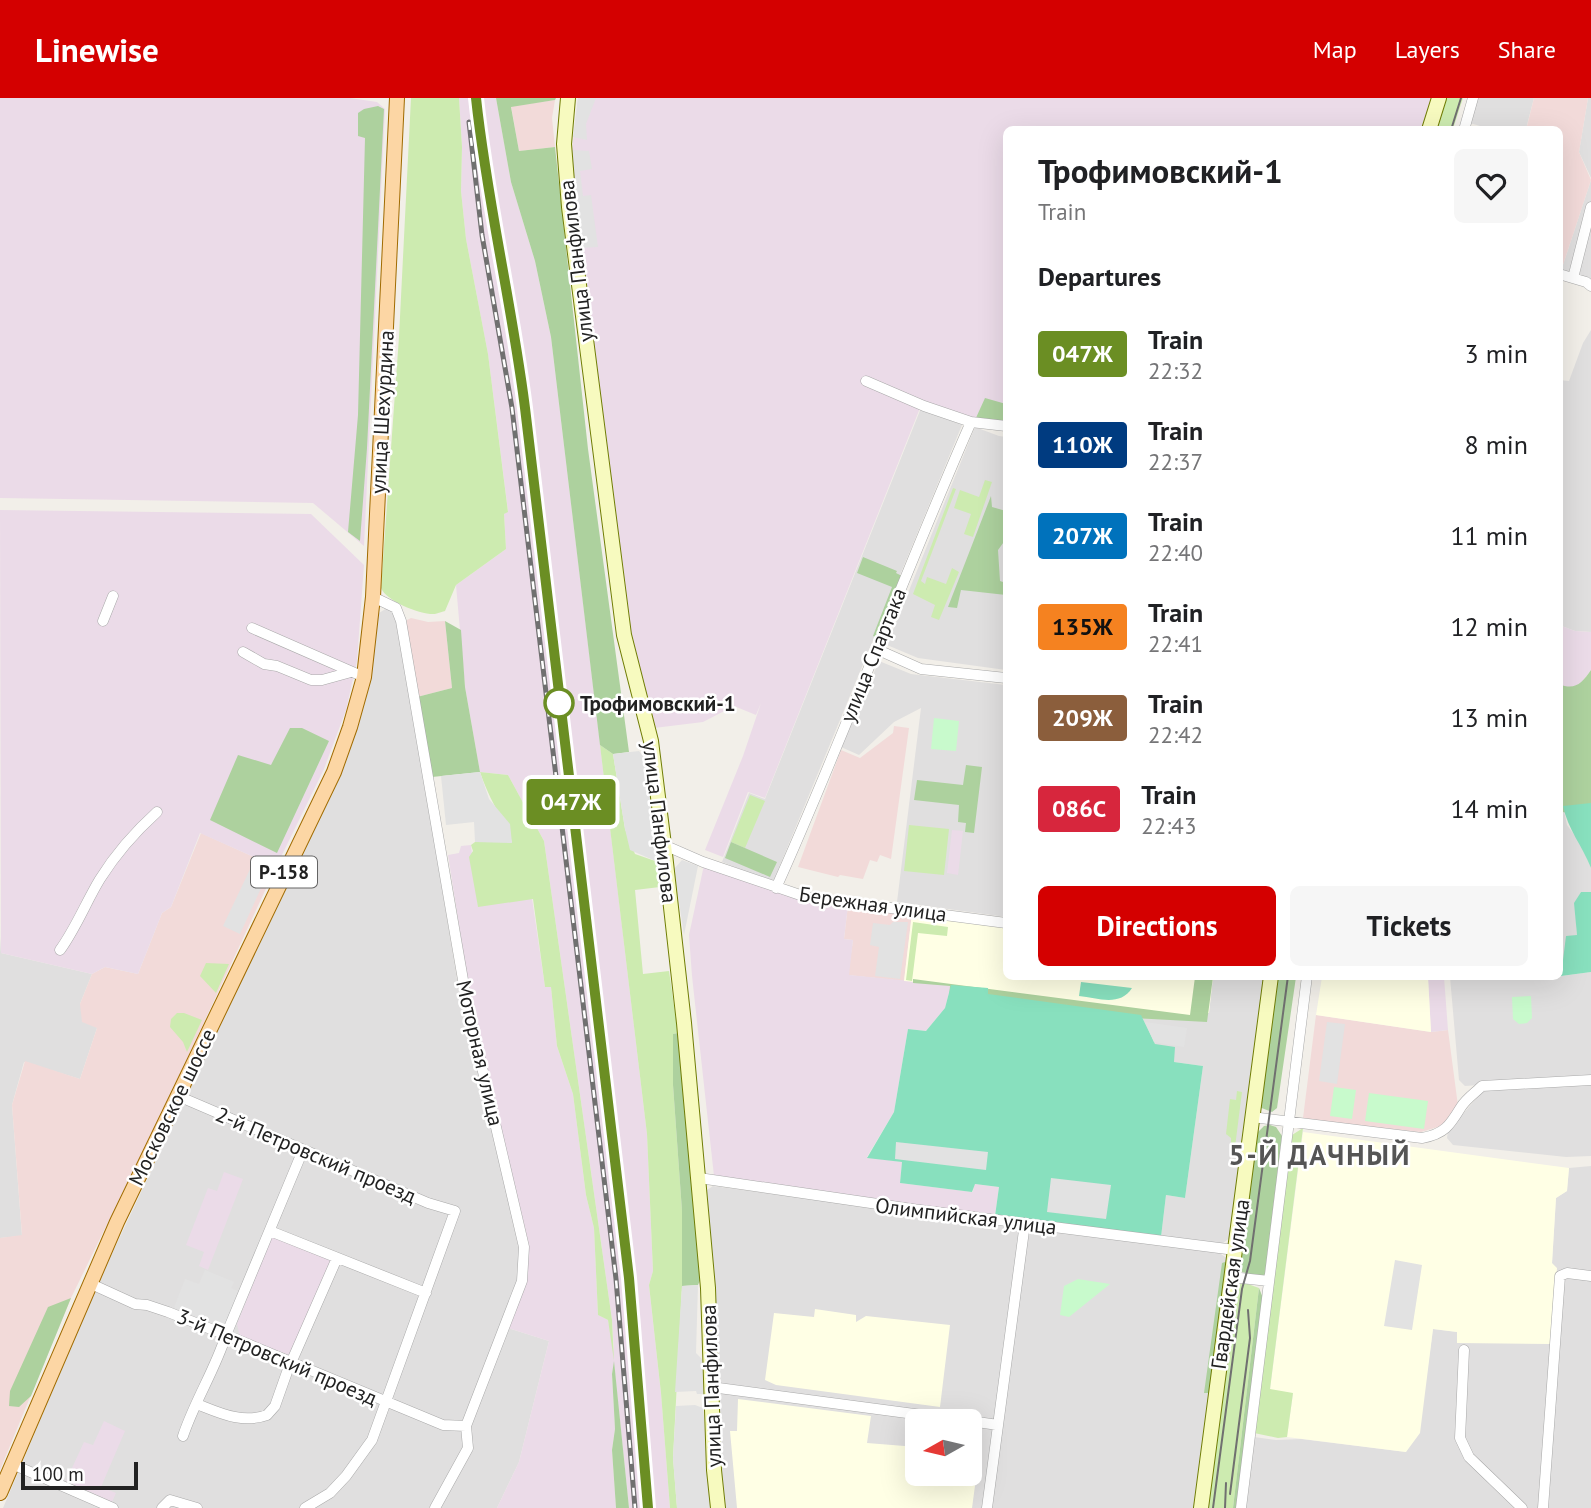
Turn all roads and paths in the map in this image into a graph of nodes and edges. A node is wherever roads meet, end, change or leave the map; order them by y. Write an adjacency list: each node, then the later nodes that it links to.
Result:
1 (397, 98): 15 (main road, улица Шехурдина)
2 (568, 98): 24 (main road, улица Панфилова)
3 (1439, 98): 5 (main road)
4 (1473, 98): 6 (street)
5 (1430, 126)
6 (1465, 126)
7 (1591, 207): 9 (street)
8 (1563, 275): 9 (street)
9 (1573, 278): 10 (street)
10 (1591, 286)
11 (866, 381): 12 (street)
12 (971, 422): 13 (street); 18 (street, улица Спартака)
13 (1003, 426)
14 (113, 596): 16 (street)
15 (373, 597): 20 (main road, улица Шехурдина); 54 (street, Моторная улица)
16 (103, 621)
17 (252, 628): 20 (street)
18 (876, 649): 21 (street); 25 (street, улица Спартака)
19 (243, 652): 20 (street)
20 (357, 674): 22 (main road, улица Шехурдина)
21 (1003, 678)
22 (351, 724): 31 (main road, Московское шоссе / Р-158)
23 (157, 812): 27 (street)
24 (664, 845): 25 (street, Бережная улица); 35 (main road, улица Панфилова)
25 (776, 888): 26 (street, Бережная улица)
26 (1003, 923)
27 (60, 950)
28 (1270, 980): 32 (main road, Гвардейская улица)
29 (1307, 980): 33 (street)
30 (1591, 1080): 33 (street)
31 (178, 1096): 34 (street, 2-й Петровский проезд); 43 (main road, Московское шоссе / Р-158)
32 (1252, 1116): 33 (street); 38 (main road, Гвардейская улица)
33 (1289, 1122): 42 (street)
34 (303, 1150): 37 (street); 44 (street, 2-й Петровский проезд)
35 (699, 1178): 36 (street, Олимпийская улица); 48 (main road, улица Панфилова)
36 (1025, 1223): 38 (street, Олимпийская улица); 53 (street)
37 (270, 1231): 39 (street); 45 (street)
38 (1235, 1250): 41 (main road, Гвардейская улица)
39 (337, 1258): 44 (street); 47 (street)
40 (1591, 1276): 68 (street)
41 (1231, 1277): 42 (street); 65 (main road, Гвардейская улица)
42 (1269, 1282): 66 (street)
43 (89, 1283): 45 (street, 3-й Петровский проезд); 56 (main road, Московское шоссе / Р-158)
44 (426, 1293): 49 (street)
45 (226, 1335): 47 (street, 3-й Петровский проезд); 50 (street)
46 (1464, 1350): 67 (street)
47 (292, 1363): 49 (street, 3-й Петровский проезд); 50 (street)
48 (711, 1387): 51 (street); 63 (main road, улица Панфилова)
49 (386, 1402): 54 (street, 3-й Петровский проезд); 61 (street)
50 (197, 1404): 55 (street)
51 (905, 1413)
52 (982, 1423): 53 (street)
53 (998, 1425): 64 (street)
54 (466, 1426): 62 (street, Моторная улица)
55 (183, 1436)
56 (12, 1464): 57 (main road, Московское шоссе / Р-158); 58 (street)
57 (0, 1493)
58 (113, 1508)
59 (162, 1508): 60 (street)
60 (197, 1508)
61 (305, 1508)
62 (435, 1508)
63 (718, 1508)
64 (987, 1508)
65 (1201, 1508)
66 (1241, 1508)
67 (1522, 1508)
68 (1543, 1508)

